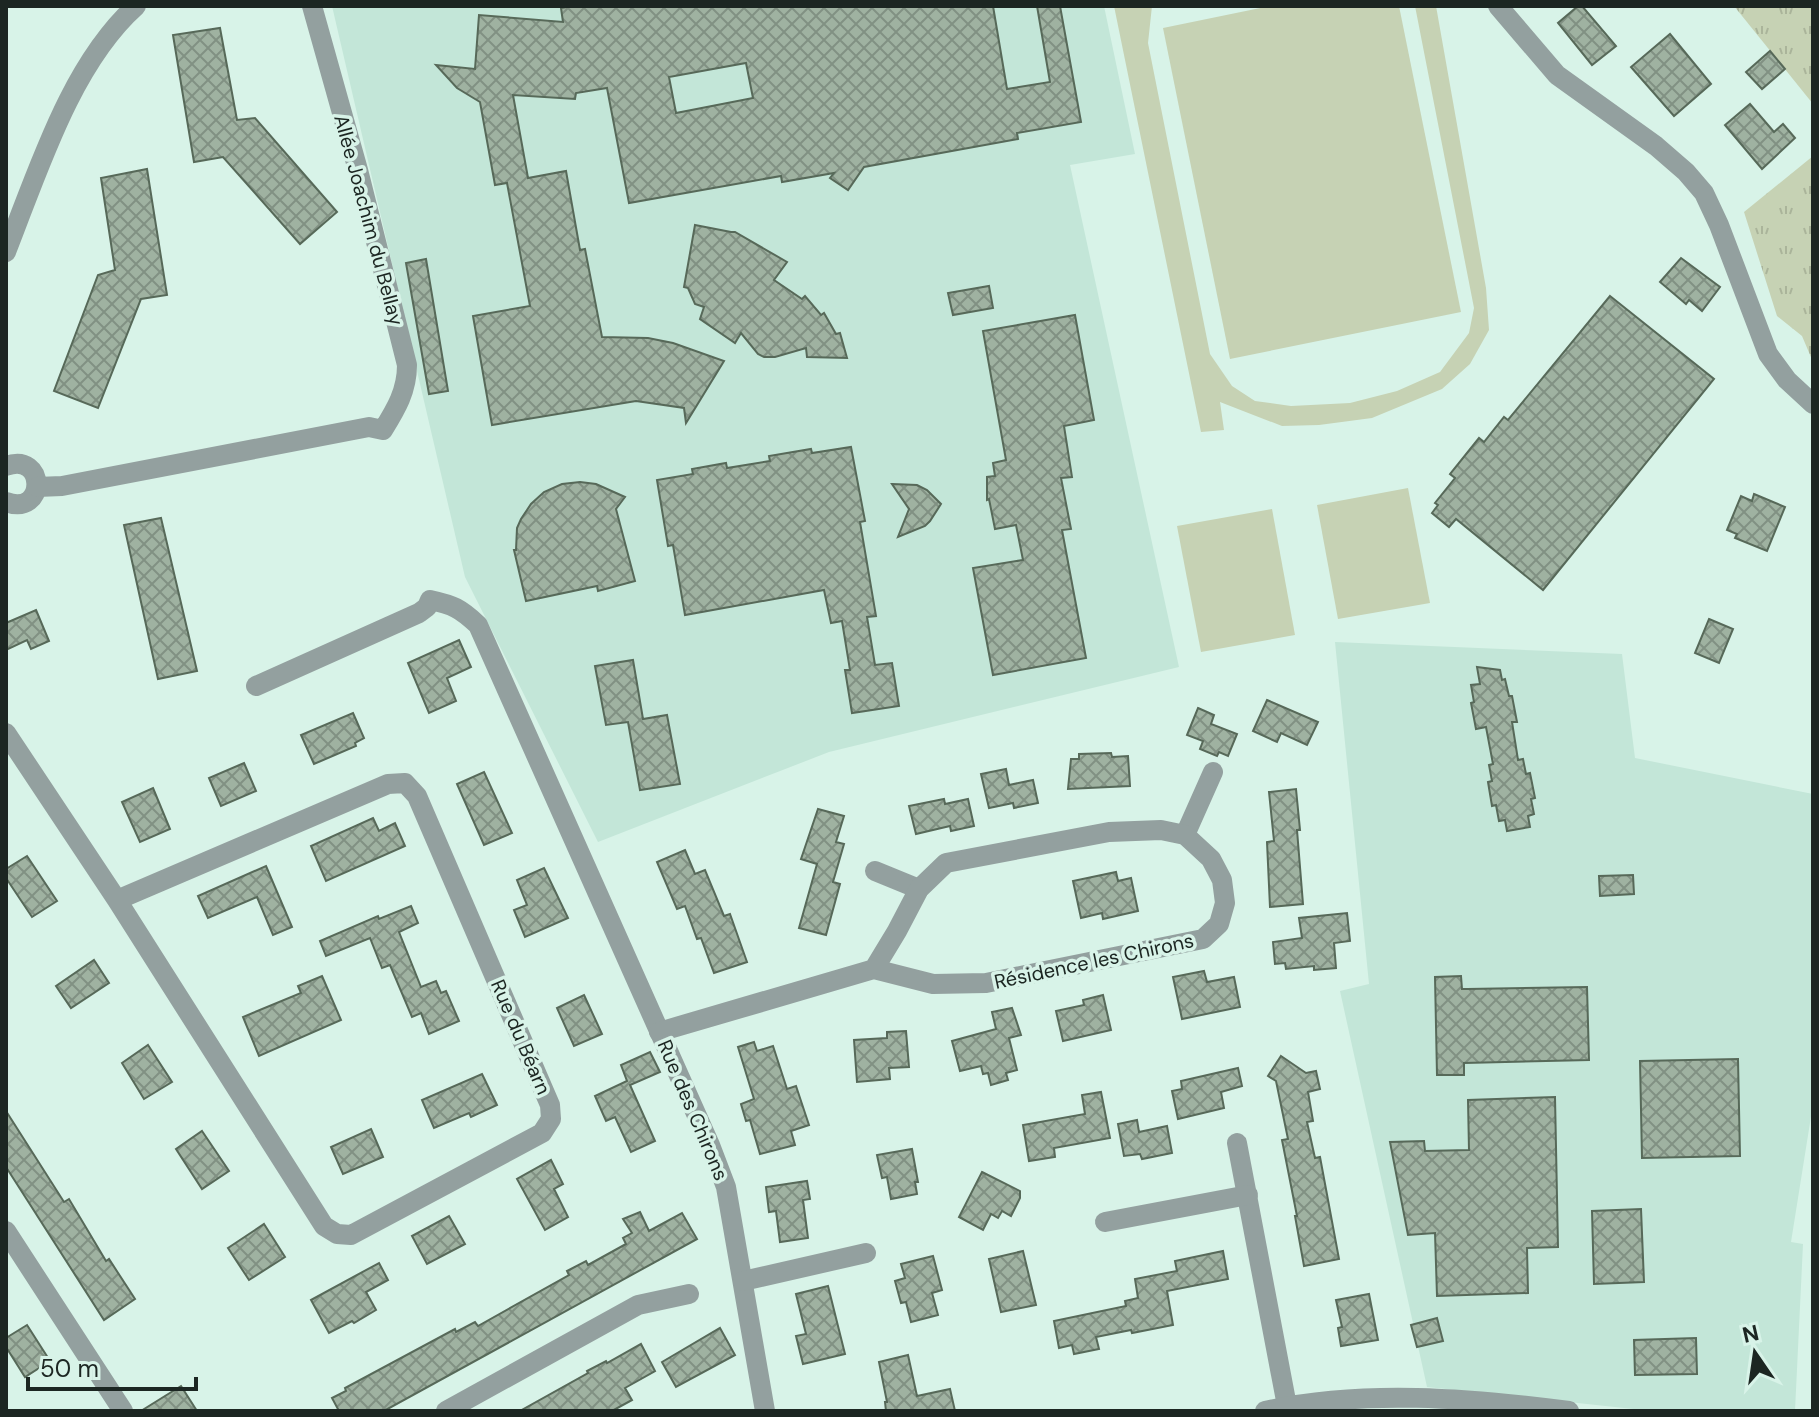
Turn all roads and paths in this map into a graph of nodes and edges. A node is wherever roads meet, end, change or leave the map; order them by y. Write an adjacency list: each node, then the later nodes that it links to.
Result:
1 (136, 6): 4 (street)
2 (312, 6): 7 (street, Allée Joachim du Bellay)
3 (1498, 6): 5 (street)
4 (6, 252)
5 (1813, 404)
6 (6, 466): 7 (street)
7 (37, 487): 8 (street)
8 (6, 502)
9 (256, 686): 17 (street, Rue des Chirons)
10 (6, 733): 15 (street, Rue du Béarn)
11 (1213, 772): 12 (street)
12 (1185, 835): 14 (street); 16 (street, Résidence les Chirons)
13 (875, 871): 14 (street)
14 (919, 889): 16 (street)
15 (117, 900): 15 (street, Rue du Béarn)
16 (874, 969): 17 (street)
17 (659, 1032): 23 (street, Rue des Chirons)
18 (1237, 1143): 19 (street)
19 (1248, 1195): 20 (street); 25 (street)
20 (1105, 1222)
21 (6, 1231): 26 (street)
22 (866, 1253): 23 (street)
23 (743, 1281): 28 (street, Rue des Chirons)
24 (689, 1294): 27 (street)
25 (1287, 1406): 29 (street); 30 (street)
26 (123, 1411)
27 (446, 1411)
28 (765, 1411)
29 (1265, 1411)
30 (1569, 1411)

